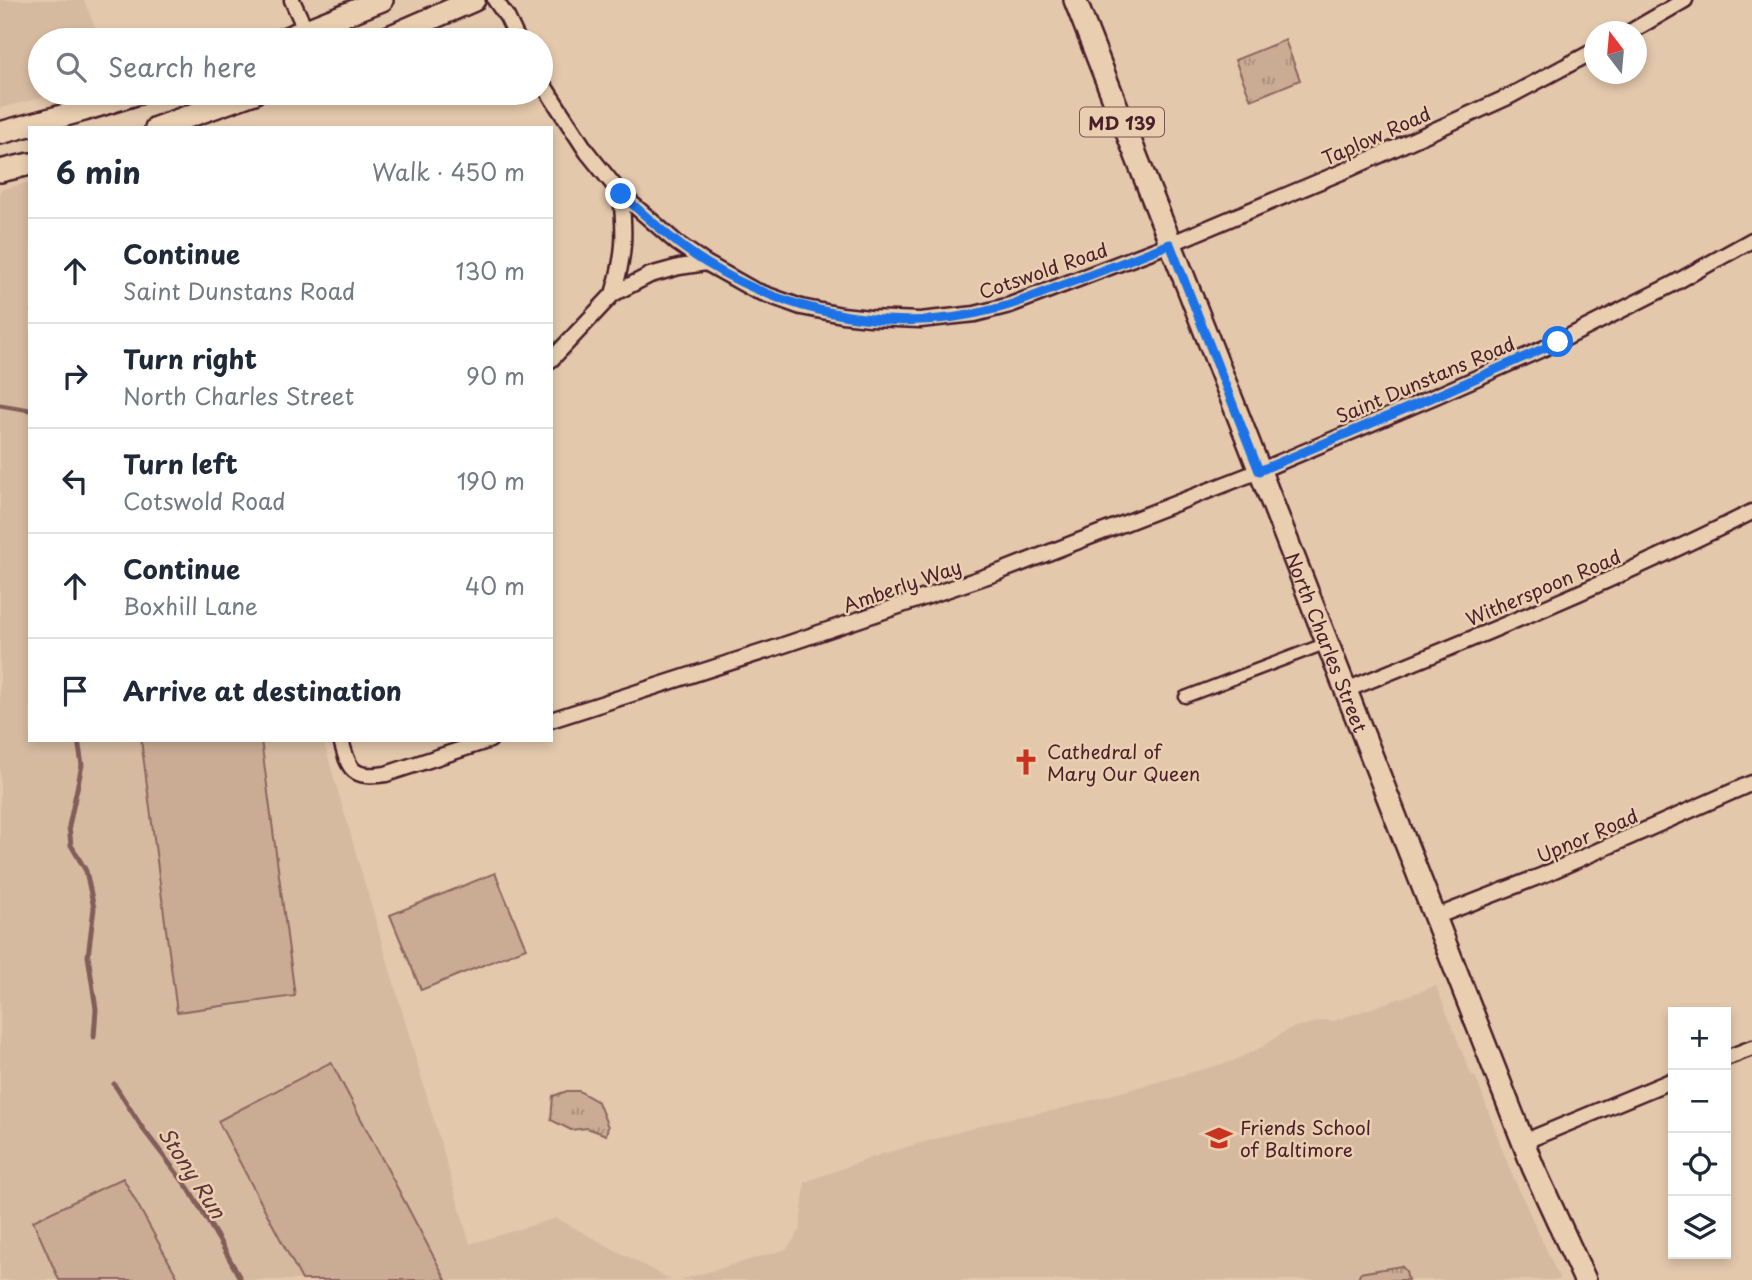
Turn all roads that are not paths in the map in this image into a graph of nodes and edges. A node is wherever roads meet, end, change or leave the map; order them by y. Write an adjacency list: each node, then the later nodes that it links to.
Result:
1 (292, 0): 8 (street)
2 (382, 0): 9 (main road)
3 (474, 0): 10 (main road)
4 (495, 0): 11 (street)
5 (1075, 0): 24 (main road, North Charles Street / MD 139)
6 (1685, 0): 7 (street)
7 (1647, 22)
8 (305, 28)
9 (313, 28)
10 (410, 28)
11 (513, 28)
12 (1584, 56): 24 (street, Taplow Road)
13 (553, 99): 22 (street, Cotswold Road)
14 (100, 105): 16 (main road)
15 (220, 105): 18 (main road)
16 (28, 126)
17 (28, 126): 19 (main road)
18 (162, 126)
19 (0, 133)
20 (28, 165): 21 (main road)
21 (0, 172)
22 (621, 194): 25 (street, Cotswold Road); 26 (street)
23 (1752, 240): 28 (street, Saint Dunstans Road)
24 (1170, 244): 25 (street, Cotswold Road); 28 (main road, North Charles Street / MD 139)
25 (706, 263): 26 (street)
26 (613, 294): 27 (street)
27 (553, 358)
28 (1259, 471): 30 (main road, North Charles Street / MD 139); 33 (street, Amberly Way)
29 (1752, 512): 31 (street, Witherspoon Road)
30 (1327, 642): 31 (main road, North Charles Street / MD 139); 32 (street)
31 (1346, 690): 37 (main road, North Charles Street)
32 (1185, 697)
33 (553, 719)
34 (342, 742): 35 (street)
35 (484, 742)
36 (1752, 783): 37 (street, Upnor Road)
37 (1435, 917): 41 (main road, North Charles Street)
38 (1752, 1048): 39 (street)
39 (1731, 1056)
40 (1668, 1082): 41 (street)
41 (1523, 1142): 42 (main road, North Charles Street)
42 (1585, 1280)

